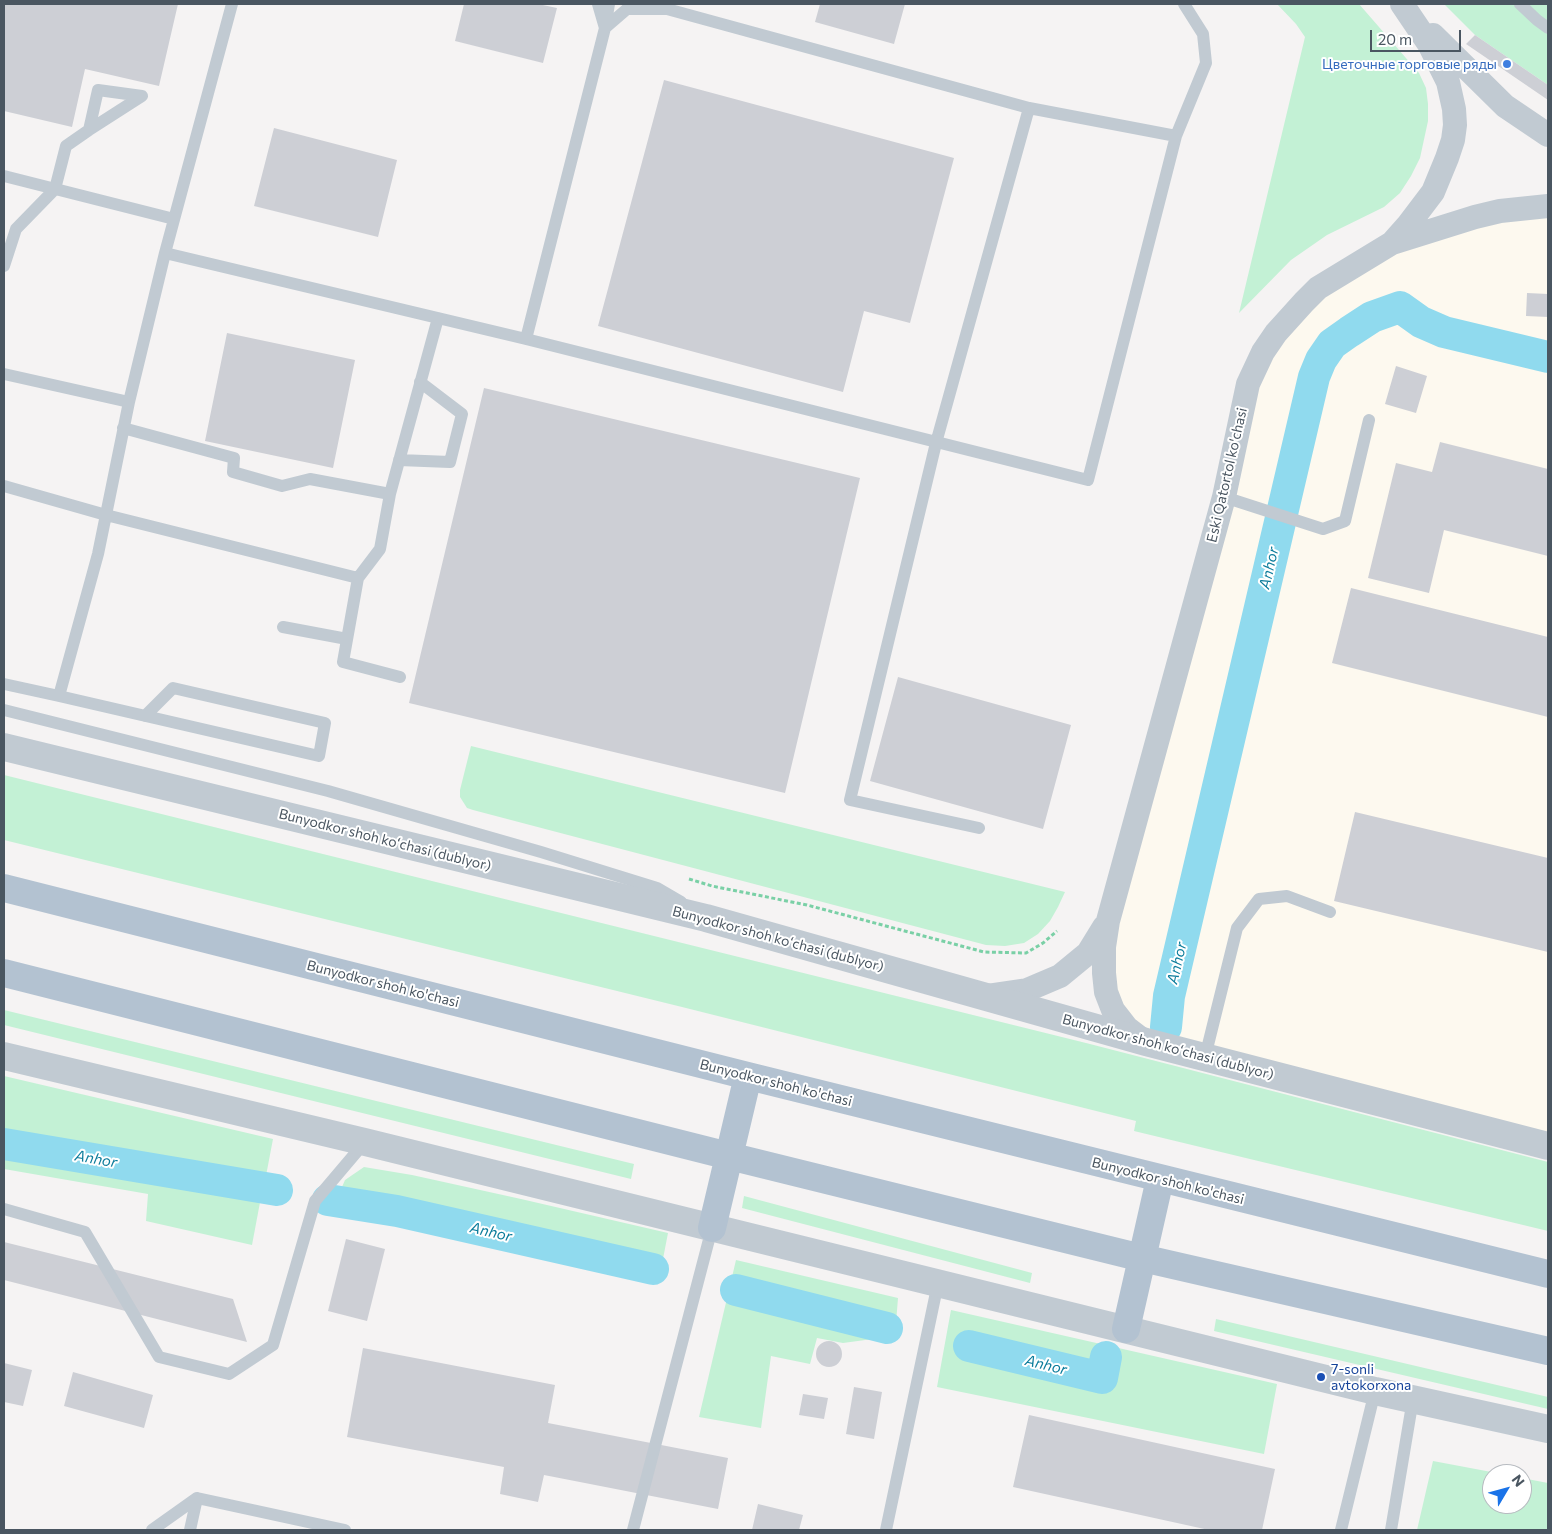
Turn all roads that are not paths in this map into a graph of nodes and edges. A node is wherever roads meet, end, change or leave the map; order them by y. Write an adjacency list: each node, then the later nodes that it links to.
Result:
1 (232, 4): 17 (lane)
2 (598, 4): 8 (lane)
3 (609, 4): 8 (lane)
4 (1184, 4): 13 (lane)
5 (1402, 4): 12 (street); 18 (street)
6 (1520, 4): 9 (lane)
7 (662, 6): 8 (lane); 10 (lane)
8 (605, 28): 22 (lane)
9 (1548, 28)
10 (1030, 108): 13 (lane); 28 (lane)
11 (90, 130): 15 (lane)
12 (1548, 135)
13 (1176, 136): 28 (lane)
14 (4, 176): 15 (lane)
15 (55, 189): 17 (lane); 20 (lane)
16 (1548, 206): 18 (street, Eski Qatortol ko'chasi)
17 (174, 219): 19 (lane)
18 (1392, 242): 32 (street, Eski Qatortol ko'chasi)
19 (165, 253): 21 (lane); 25 (lane)
20 (4, 266)
21 (438, 318): 22 (lane); 24 (lane)
22 (526, 339): 28 (lane)
23 (4, 374): 25 (lane)
24 (420, 382): 29 (lane); 29 (lane)
25 (129, 402): 27 (lane)
26 (1369, 420): 32 (lane)
27 (123, 428): 31 (lane); 33 (lane)
28 (936, 443): 43 (lane)
29 (399, 460): 31 (lane)
30 (4, 486): 33 (lane)
31 (390, 494): 34 (lane)
32 (1224, 497): 47 (street, Eski Qatortol ko'chasi)
33 (106, 515): 34 (lane); 39 (lane)
34 (358, 578): 36 (lane)
35 (283, 627): 36 (lane)
36 (347, 640): 37 (lane)
37 (400, 677)
38 (4, 684): 39 (lane)
39 (59, 696): 41 (lane)
40 (4, 710): 46 (lane)
41 (145, 716): 41 (lane)
42 (4, 747): 46 (street, Bunyodkor shoh koʻchasi (dublyor))
43 (979, 828)
44 (4, 888): 53 (main road, Bunyodkor shoh ko'chasi)
45 (1330, 912): 52 (lane)
46 (706, 918): 49 (street, Bunyodkor shoh koʻchasi (dublyor))
47 (1108, 921): 49 (street, Eski Qatortol ko'chasi); 50 (street, Eski Qatortol ko'chasi)
48 (4, 973): 56 (main road)
49 (984, 996): 50 (street, Bunyodkor shoh koʻchasi (dublyor))
50 (1146, 1042): 52 (street, Bunyodkor shoh koʻchasi (dublyor))
51 (4, 1056): 54 (street)
52 (1205, 1057): 55 (street, Bunyodkor shoh koʻchasi (dublyor))
53 (748, 1076): 56 (main road); 57 (main road, Bunyodkor shoh ko'chasi)
54 (365, 1142): 58 (lane); 59 (street)
55 (1548, 1146)
56 (730, 1156): 59 (main road); 60 (main road)
57 (1160, 1180): 60 (main road); 61 (main road, Bunyodkor shoh ko'chasi)
58 (4, 1209)
59 (712, 1228): 62 (street); 72 (lane)
60 (1142, 1258): 63 (main road); 64 (main road)
61 (1548, 1274)
62 (938, 1283): 63 (street); 73 (lane)
63 (1126, 1329): 65 (street)
64 (1548, 1351)
65 (1375, 1391): 66 (street); 74 (lane)
66 (1413, 1399): 67 (street); 75 (lane)
67 (1548, 1430)
68 (197, 1498): 69 (lane); 70 (lane); 71 (lane)
69 (152, 1530)
70 (190, 1530)
71 (345, 1530)
72 (633, 1530)
73 (886, 1530)
74 (1341, 1530)
75 (1391, 1530)

